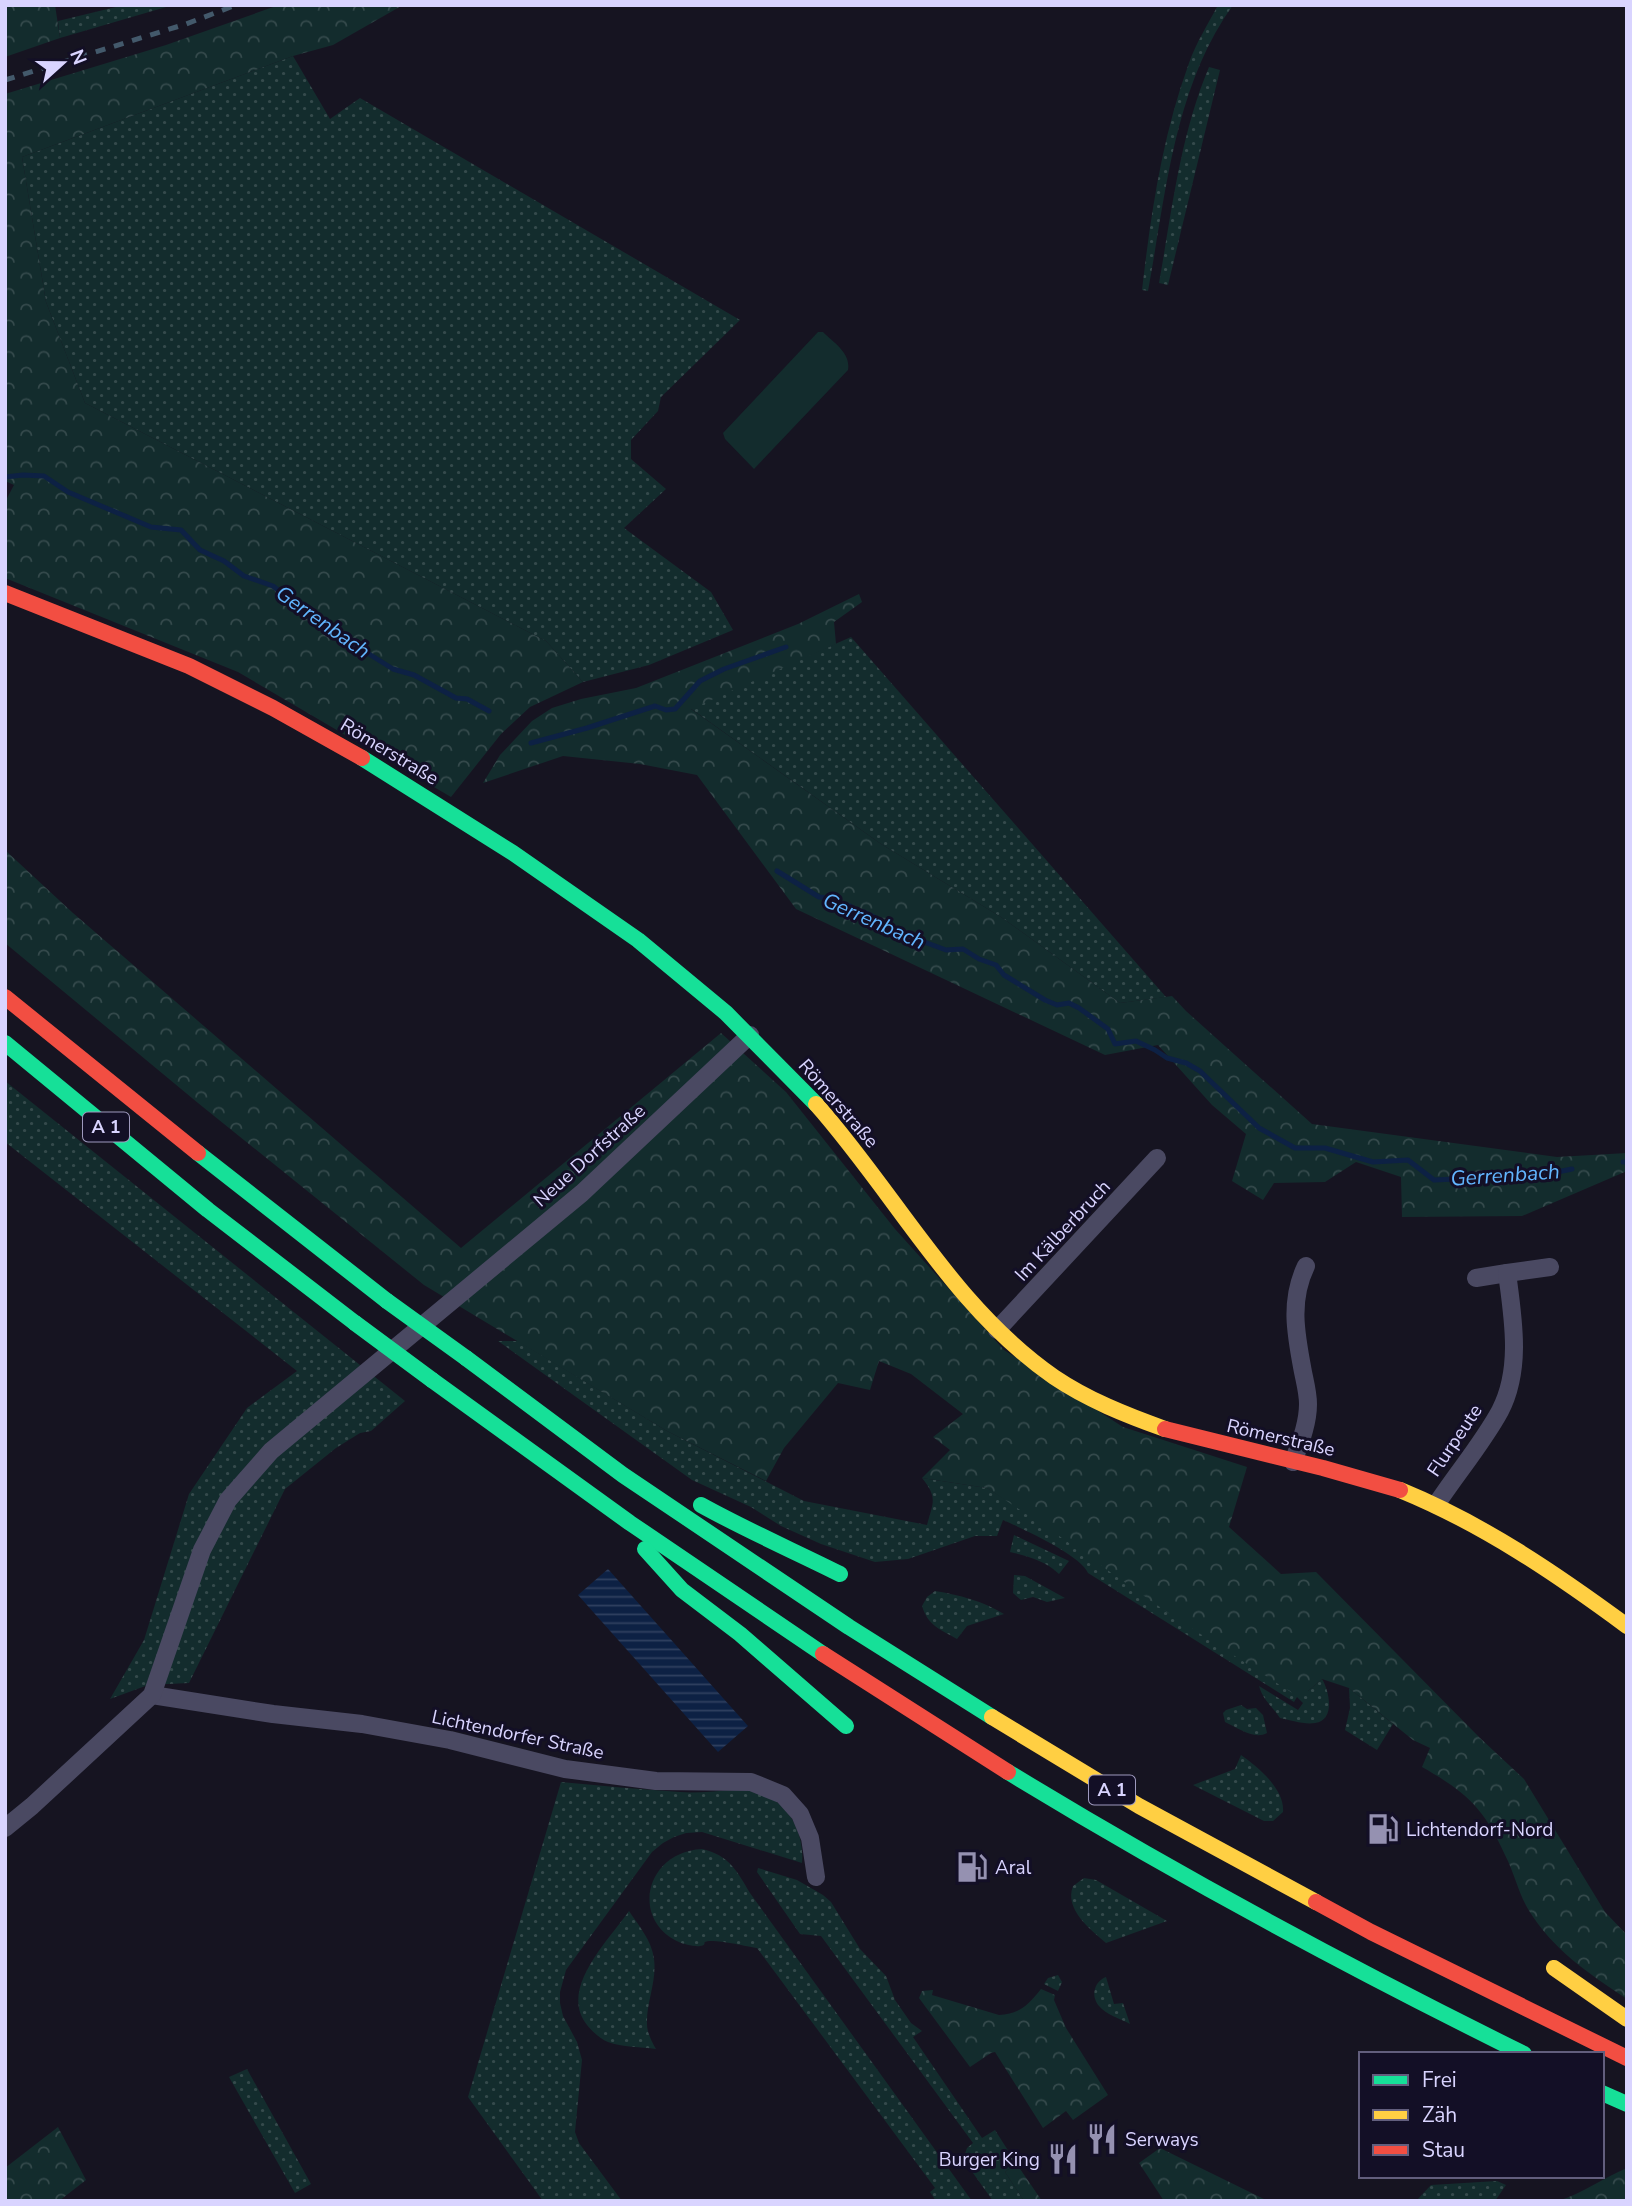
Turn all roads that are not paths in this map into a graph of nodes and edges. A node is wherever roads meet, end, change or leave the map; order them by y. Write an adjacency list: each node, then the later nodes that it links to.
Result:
1 (5, 593): 3 (main road, Römerstraße)
2 (5, 997): 12 (main road, A 1, bridge)
3 (750, 1035): 10 (main road, Römerstraße); 17 (street, Neue Dorfstraße)
4 (5, 1043): 14 (main road, A 1, bridge)
5 (1157, 1158): 10 (street, Im Kälberbruch)
6 (1306, 1266): 11 (street)
7 (1550, 1267): 8 (street)
8 (1507, 1273): 9 (street); 13 (street, Flurpeute)
9 (1476, 1278)
10 (997, 1330): 11 (main road, Römerstraße)
11 (1293, 1461): 13 (main road, Römerstraße)
12 (624, 1475): 15 (main road); 24 (main road, A 1)
13 (1436, 1505): 16 (main road, Römerstraße)
14 (613, 1513): 18 (main road); 23 (main road, A 1)
15 (840, 1574)
16 (1627, 1626)
17 (152, 1695): 19 (street); 20 (street, Lichtendorfer Straße)
18 (846, 1726)
19 (5, 1828)
20 (816, 1877)
21 (1554, 1969): 22 (main road)
22 (1627, 2019)
23 (1520, 2052)
24 (1627, 2058)
25 (1604, 2094): 26 (main road)
26 (1627, 2105)

